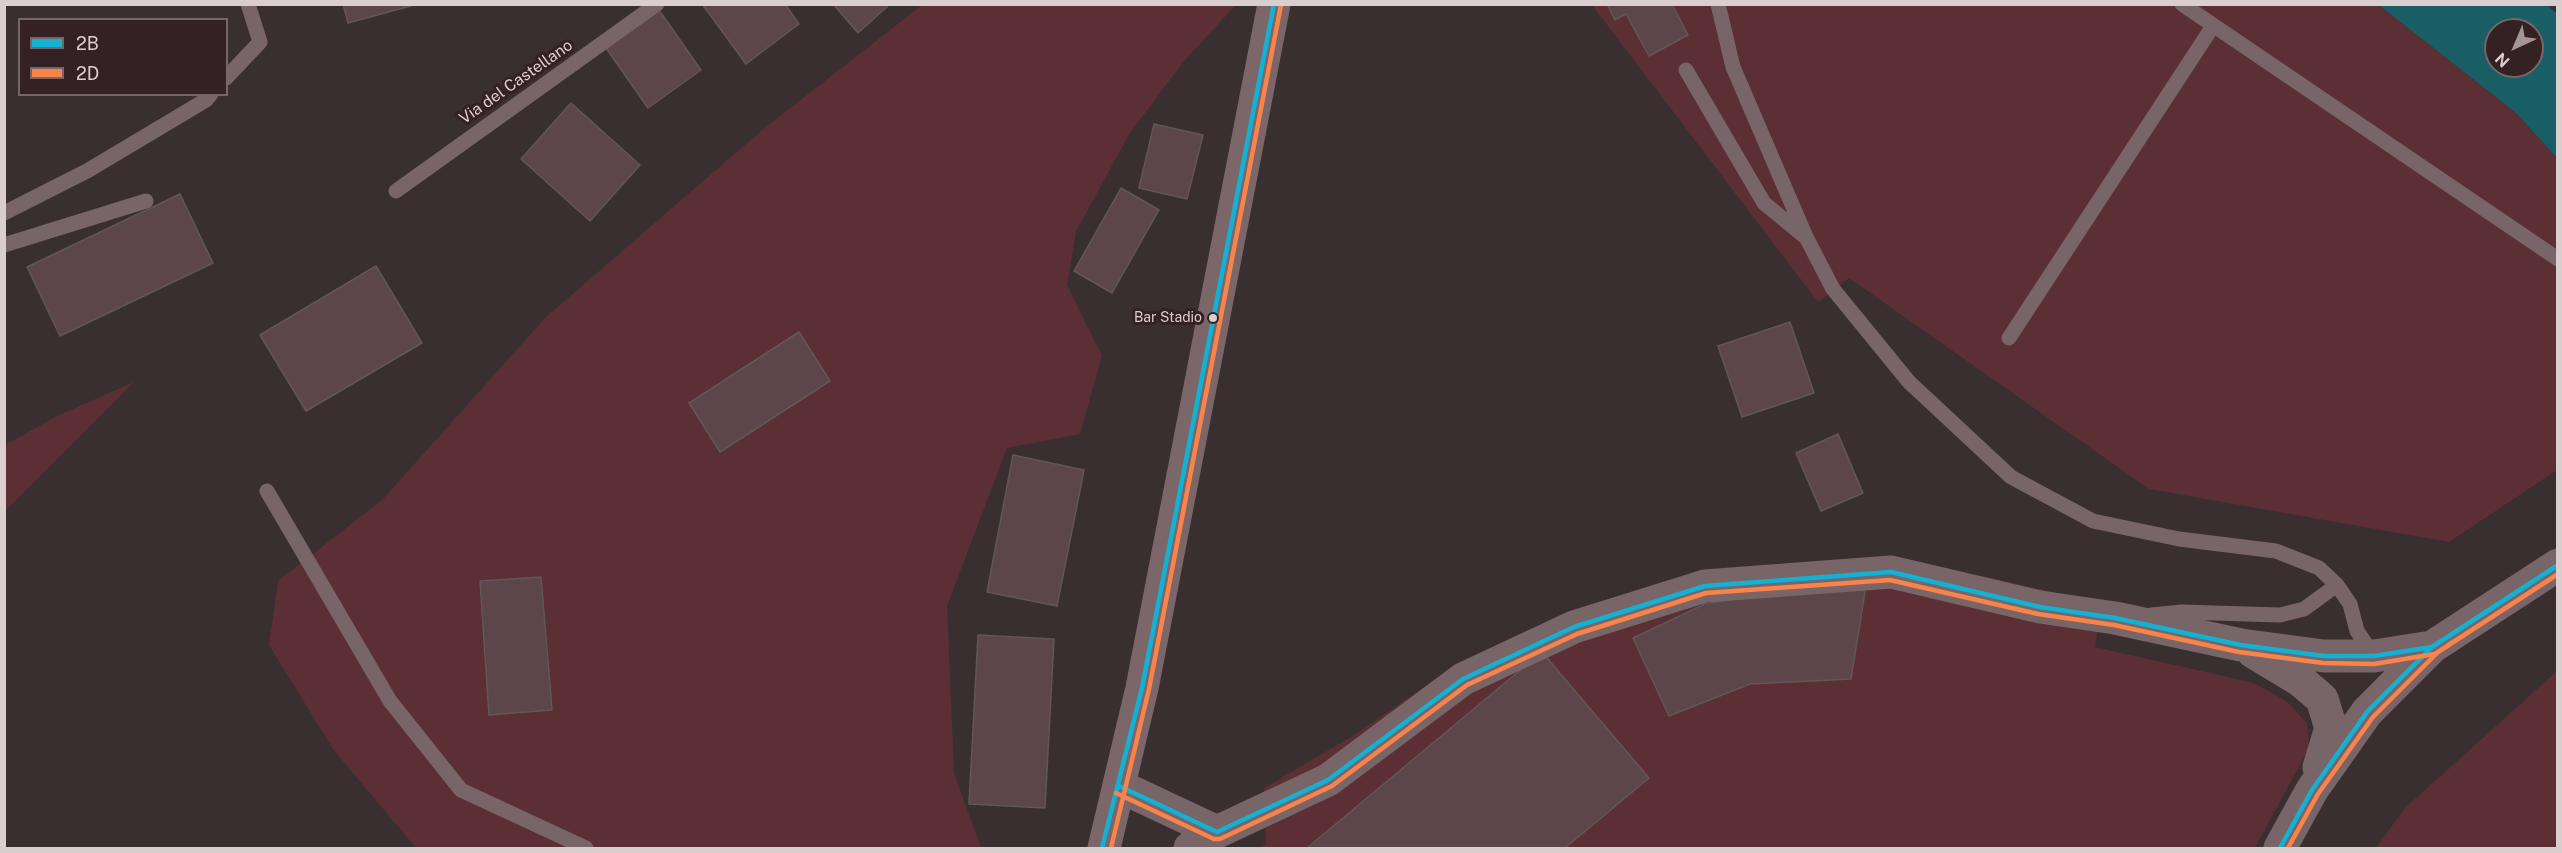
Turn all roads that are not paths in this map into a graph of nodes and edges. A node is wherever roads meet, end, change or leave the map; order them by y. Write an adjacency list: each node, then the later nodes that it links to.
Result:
1 (248, 4): 8 (lane)
2 (657, 4): 10 (lane, Via del Castellano)
3 (1274, 4): 24 (main road)
4 (1718, 4): 13 (lane)
5 (2182, 4): 6 (lane)
6 (2213, 26): 15 (lane); 16 (lane)
7 (1686, 70): 13 (lane)
8 (228, 76)
9 (209, 96): 12 (lane)
10 (396, 191)
11 (146, 201): 14 (lane)
12 (4, 213)
13 (1806, 237): 19 (lane)
14 (4, 245)
15 (2558, 259)
16 (2009, 338)
17 (267, 491): 28 (lane)
18 (2558, 565): 21 (street)
19 (2337, 585): 20 (lane); 23 (lane)
20 (2115, 618): 22 (street); 26 (street)
21 (2440, 642): 23 (street); 25 (street)
22 (2241, 645): 23 (street); 25 (street)
23 (2374, 656)
24 (1119, 786): 26 (street); 27 (main road)
25 (2312, 790): 30 (street)
26 (1217, 831): 29 (street)
27 (1104, 848)
28 (586, 849)
29 (1190, 849)
30 (2280, 849)

